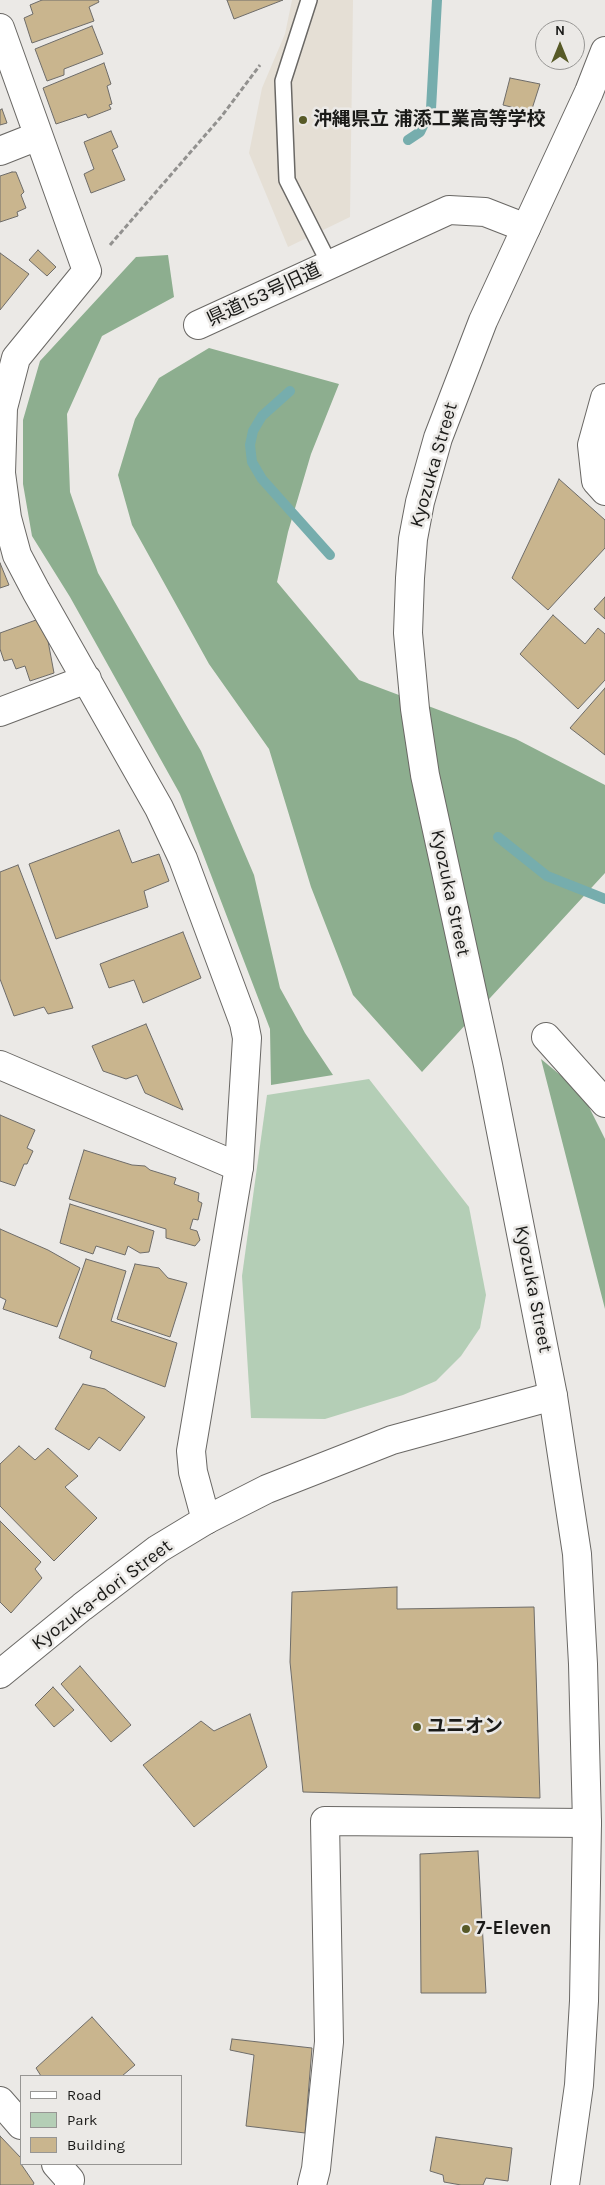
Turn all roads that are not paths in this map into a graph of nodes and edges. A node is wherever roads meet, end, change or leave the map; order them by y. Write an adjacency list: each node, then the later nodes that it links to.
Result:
1 (309, 0): 7 (lane)
2 (0, 28): 4 (street)
3 (605, 50): 6 (street, Kyozuka Street)
4 (38, 136): 5 (street); 11 (street)
5 (0, 151)
6 (526, 228): 7 (street, 県道153号旧道); 17 (street, Kyozuka Street)
7 (330, 265): 8 (street, 県道153号旧道)
8 (198, 325)
9 (605, 398): 10 (street)
10 (605, 491)
11 (87, 679): 12 (street); 16 (street)
12 (0, 712)
13 (546, 1037): 15 (street)
14 (0, 1065): 16 (street)
15 (605, 1103)
16 (239, 1167): 18 (street)
17 (553, 1396): 18 (street); 20 (street, Kyozuka Street)
18 (206, 1520): 19 (street, Kyozuka-dori Street)
19 (0, 1674)
20 (586, 1823): 25 (street); 26 (street, Kyozuka Street)
21 (0, 2101): 22 (street)
22 (20, 2124)
23 (57, 2165): 24 (street)
24 (69, 2185)
25 (312, 2185)
26 (566, 2185)

